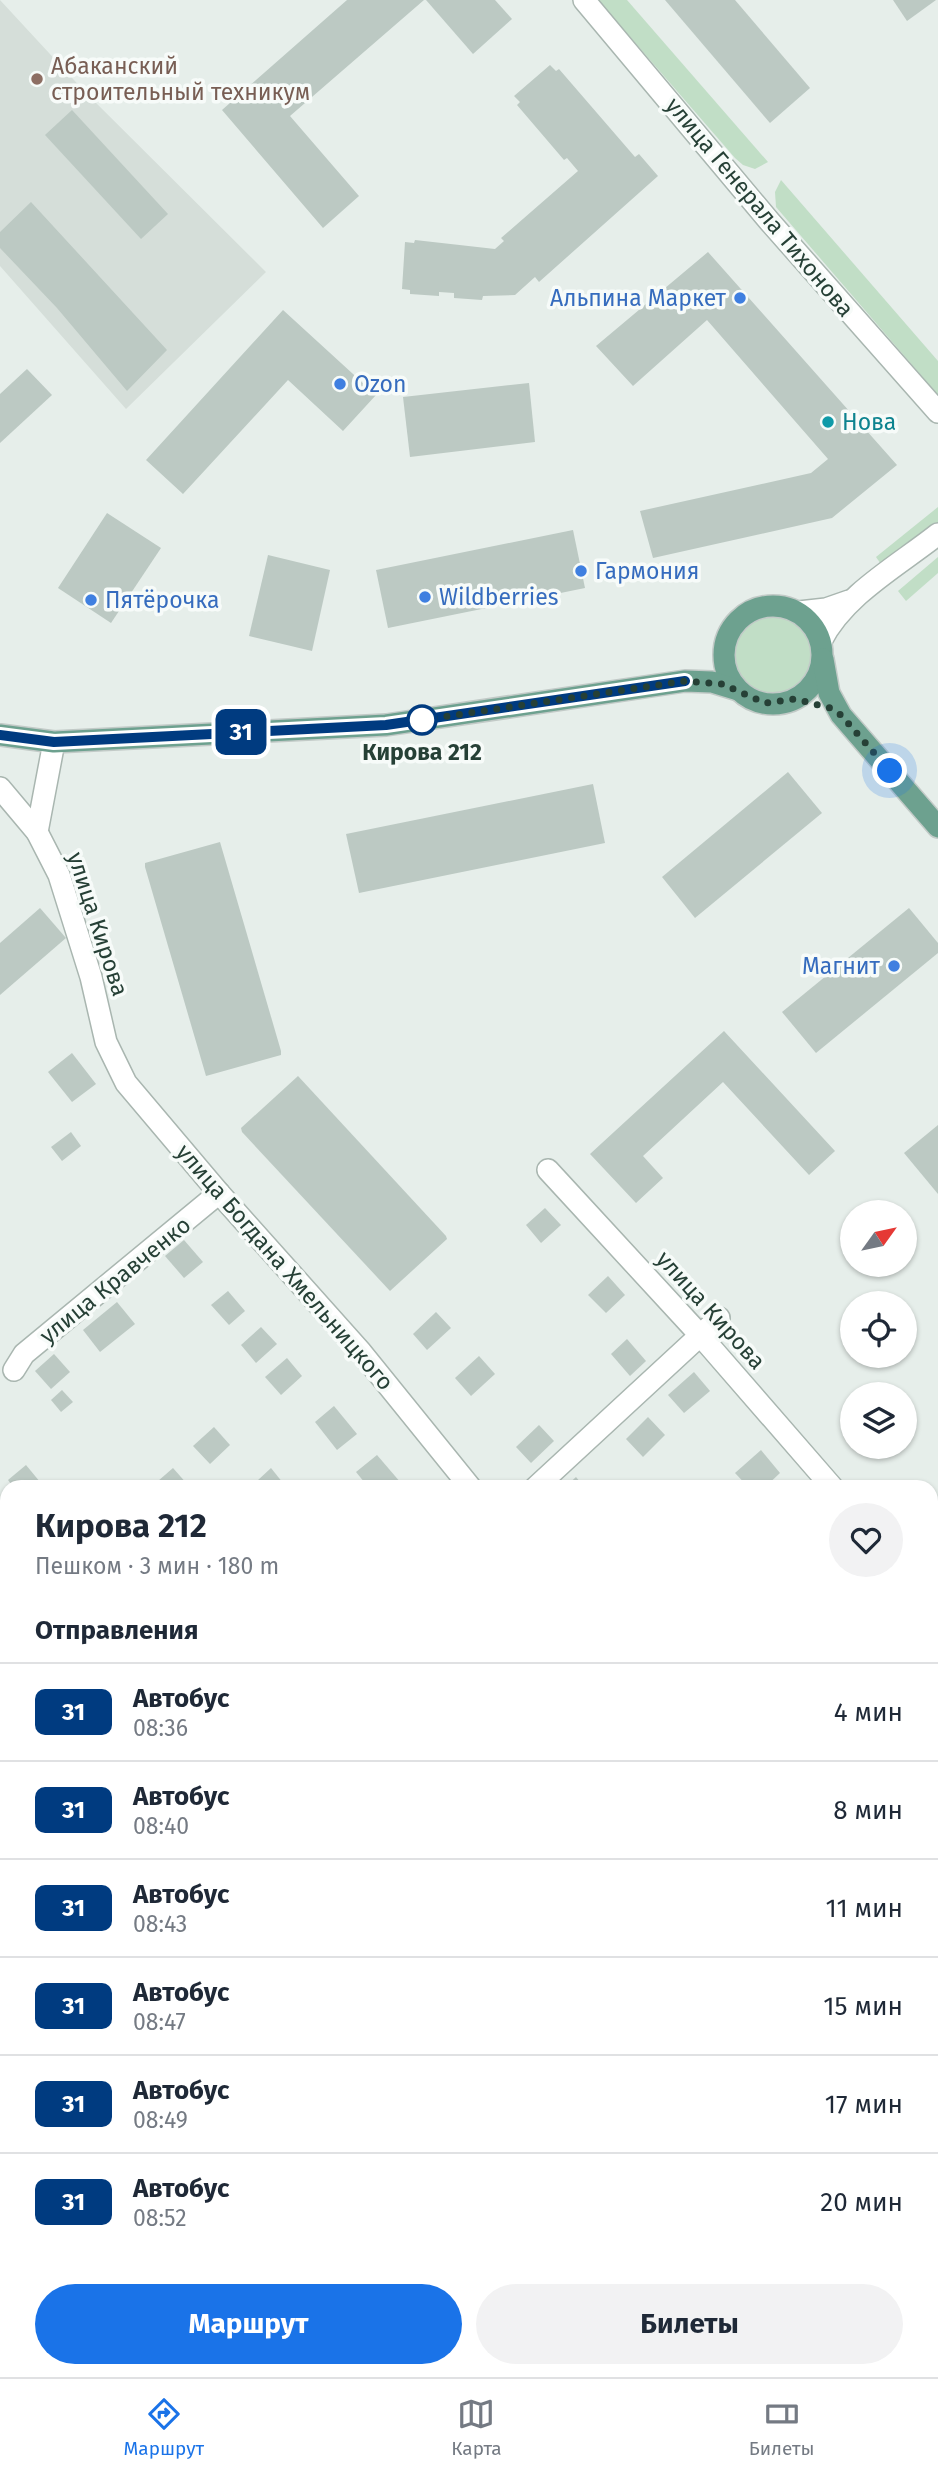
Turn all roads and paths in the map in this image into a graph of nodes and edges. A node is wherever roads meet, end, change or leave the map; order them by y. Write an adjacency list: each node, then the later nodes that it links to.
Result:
1 (584, 0): 2 (street, улица Генерала Тихонова)
2 (938, 412)
3 (938, 534): 4 (street)
4 (855, 600): 5 (street); 7 (street)
5 (799, 612): 6 (main road); 7 (main road)
6 (724, 646): 8 (main road); 9 (main road)
7 (822, 648): 10 (main road); 11 (main road)
8 (685, 681): 9 (main road); 13 (main road)
9 (738, 690): 10 (main road)
10 (795, 699): 11 (main road)
11 (841, 715): 15 (main road)
12 (0, 735): 13 (main road)
13 (54, 742): 16 (street)
14 (0, 788): 16 (street, улица Кирова)
15 (938, 827)
16 (37, 832): 17 (street, улица Кирова)
17 (106, 1042): 19 (street, улица Богдана Хмельницкого)
18 (548, 1170): 21 (street, улица Кирова)
19 (219, 1194): 22 (street, улица Кравченко); 23 (street, улица Богдана Хмельницкого)
20 (719, 1318): 21 (street)
21 (700, 1335): 24 (street); 25 (street, улица Кирова)
22 (15, 1370)
23 (465, 1480)
24 (544, 1480)
25 (825, 1480)

